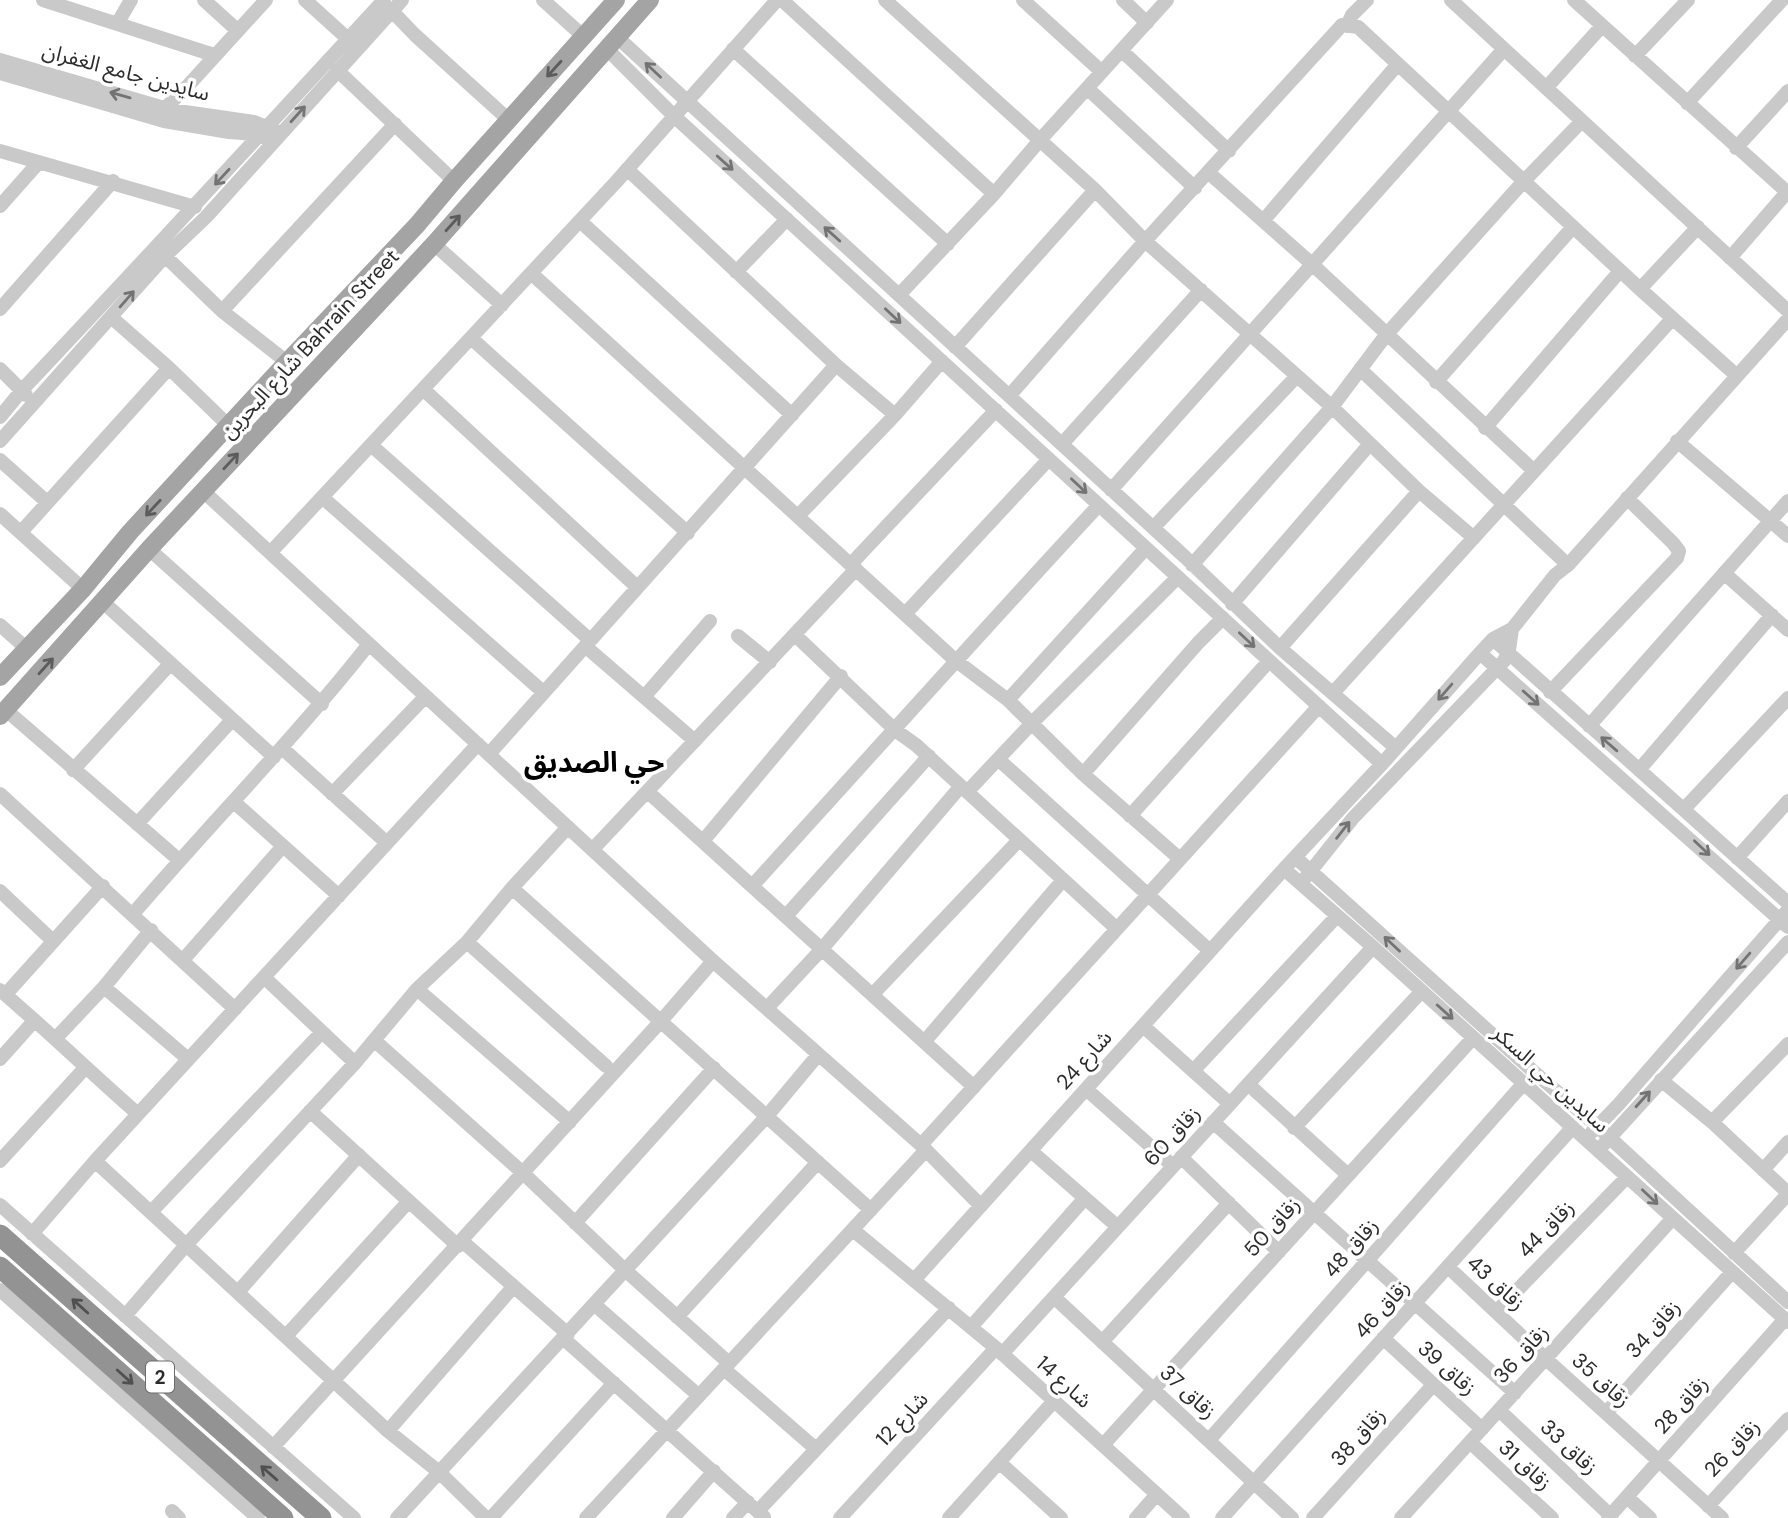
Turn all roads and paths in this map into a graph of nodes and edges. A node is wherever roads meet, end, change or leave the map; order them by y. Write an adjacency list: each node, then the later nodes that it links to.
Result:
1 (46, 0): 21 (street)
2 (131, 0): 21 (street)
3 (204, 0): 24 (street)
4 (266, 0): 24 (street)
5 (305, 0): 26 (street)
6 (543, 0): 25 (street)
7 (616, 0): 25 (main road, شارع البحرين Bahrain Street)
8 (650, 0): 27 (main road, شارع البحرين Bahrain Street)
9 (779, 0): 28 (street); 63 (street)
10 (886, 0): 50 (street)
11 (1023, 0): 36 (street)
12 (1124, 0): 20 (street)
13 (1167, 0): 20 (street)
14 (1367, 0): 22 (street)
15 (1451, 0): 29 (street)
16 (1574, 0): 23 (street)
17 (1688, 0): 32 (street)
18 (1782, 0): 42 (street)
19 (392, 3): 26 (street); 35 (street); 46 (street)
20 (1147, 23): 30 (street)
21 (117, 24): 31 (street)
22 (1347, 26): 34 (street); 53 (street)
23 (1602, 26): 32 (street); 39 (street)
24 (237, 30): 31 (street)
25 (583, 37): 46 (main road, شارع البحرين Bahrain Street, one-way to 46)
26 (347, 38): 49 (street)
27 (612, 43): 41 (street, one-way to 27); 45 (street); 72 (main road, شارع البحرين Bahrain Street, one-way to 27)
28 (733, 49): 41 (street); 73 (street)
29 (1504, 49): 39 (street); 44 (street)
30 (1122, 51): 36 (street); 53 (street)
31 (215, 55): 43 (street)
32 (1635, 56): 42 (street)
33 (0, 60): 43 (street, سايدين جامع الغفران, one-way to 33)
34 (1398, 64): 44 (street); 68 (street)
35 (337, 70): 48 (street); 49 (street, one-way to 35)
36 (1102, 72): 38 (street)
37 (0, 73): 49 (street, سايدين جامع الغفران)
38 (1087, 88): 50 (street); 60 (street)
39 (1546, 88): 47 (street)
40 (1788, 91): 51 (street)
41 (688, 103): 45 (street); 84 (street, one-way to 41)
42 (1687, 103): 51 (street)
43 (165, 108): 49 (street, سايدين جامع الغفران)
44 (1449, 113): 59 (street); 76 (street)
45 (675, 117): 55 (street); 66 (street, one-way to 66)
46 (509, 120): 58 (main road, شارع البحرين Bahrain Street)
47 (1582, 121): 59 (street); 70 (street)
48 (395, 124): 58 (street); 87 (street)
49 (271, 135): 65 (street, one-way to 65); 74 (street)
50 (1040, 140): 61 (street); 63 (street)
51 (1736, 148): 62 (street)
52 (0, 150): 54 (street)
53 (1229, 151): 56 (street)
54 (39, 162): 57 (street); 64 (street)
55 (627, 169): 67 (street); 78 (street)
56 (1209, 173): 60 (street); 68 (street)
57 (113, 181): 65 (street); 86 (street)
58 (454, 181): 80 (main road, شارع البحرين Bahrain Street)
59 (1523, 182): 69 (street); 93 (street)
60 (1195, 188): 71 (street)
61 (1095, 190): 71 (street); 95 (street)
62 (1788, 191): 75 (street)
63 (994, 194): 73 (street)
64 (0, 206)
65 (195, 207): 96 (street)
66 (787, 219): 78 (street); 98 (street, one-way to 98)
67 (580, 221): 79 (street); 113 (street)
68 (1263, 221): 76 (street)
69 (1573, 227): 77 (street); 106 (street)
70 (1698, 227): 75 (street); 81 (street)
71 (1145, 241): 82 (street); 109 (street)
72 (434, 244): 83 (main road, شارع البحرين Bahrain Street); 85 (street)
73 (948, 244): 84 (street)
74 (165, 256): 87 (street); 89 (street, one-way to 74)
75 (1730, 258): 88 (street)
76 (1313, 265): 92 (street); 93 (street)
77 (1619, 271): 81 (street); 117 (street)
78 (736, 272): 100 (street)
79 (531, 273): 85 (street); 125 (street)
80 (369, 275): 83 (main road); 99 (main road, شارع البحرين Bahrain Street)
81 (1640, 289): 90 (street)
82 (1200, 290): 92 (street); 120 (street)
83 (389, 292): 128 (main road, شارع البحرين Bahrain Street, one-way to 83)
84 (899, 295): 95 (street)
85 (502, 304): 94 (street)
86 (0, 309)
87 (222, 310): 99 (street)
88 (1788, 311)
89 (111, 317): 97 (street); 101 (street)
90 (1672, 319): 104 (street); 126 (street)
91 (1788, 319): 104 (street)
92 (1250, 334): 105 (street); 127 (street)
93 (1386, 335): 103 (street); 106 (street)
94 (471, 338): 107 (street); 143 (street)
95 (956, 347): 109 (street)
96 (60, 350): 97 (street); 108 (street)
97 (70, 361): 110 (street)
98 (942, 361): 112 (street); 114 (street)
99 (286, 362): 116 (main road, شارع البحرين Bahrain Street)
100 (836, 365): 113 (street); 114 (street)
101 (169, 368): 116 (street); 133 (street)
102 (0, 369): 108 (street)
103 (1360, 369): 111 (street); 134 (street)
104 (1736, 375): 119 (street)
105 (1297, 376): 111 (street); 141 (street)
106 (1436, 382): 117 (street)
107 (423, 389): 121 (street); 154 (street)
108 (22, 390): 110 (street); 115 (street)
109 (1009, 396): 120 (street)
110 (32, 403): 118 (street)
111 (1332, 407): 122 (street); 149 (street)
112 (996, 410): 123 (street); 151 (street)
113 (792, 415): 125 (street)
114 (895, 415): 138 (street)
115 (0, 417)
116 (229, 426): 155 (main road, شارع البحرين Bahrain Street, one-way to 155)
117 (1485, 428): 126 (street)
118 (0, 441)
119 (1677, 441): 131 (street); 139 (street)
120 (1062, 444): 127 (street)
121 (371, 445): 130 (street); 168 (street)
122 (1369, 445): 129 (street); 157 (street)
123 (1048, 458): 135 (street, one-way to 135); 158 (street)
124 (0, 460): 133 (street)
125 (746, 468): 138 (street); 143 (street)
126 (1534, 471): 134 (street)
127 (1111, 490): 136 (street)
128 (203, 491): 147 (main road, شارع البحرين Bahrain Street); 148 (street)
129 (1419, 491): 145 (street); 171 (street)
130 (323, 497): 148 (street); 181 (street)
131 (1627, 498): 150 (street); 182 (street)
132 (1788, 500): 139 (street)
133 (47, 502): 142 (street)
134 (1505, 504): 145 (street); 150 (street)
135 (1099, 505): 140 (street); 174 (street)
136 (1131, 508): 140 (street); 141 (street)
137 (0, 514): 142 (street)
138 (799, 516): 151 (street)
139 (1770, 521): 144 (street); 152 (street)
140 (1117, 522): 146 (street)
141 (1153, 528): 149 (street)
142 (21, 532): 155 (street)
143 (688, 533): 154 (street)
144 (1788, 536)
145 (1474, 538): 183 (street)
146 (1146, 548): 153 (street); 187 (street)
147 (149, 549): 156 (main road, شارع البحرين Bahrain Street); 188 (street)
148 (270, 553): 169 (street)
149 (1192, 565): 157 (street)
150 (1568, 565): 163 (street)
151 (854, 567): 158 (street); 165 (street)
152 (1724, 573): 159 (street); 193 (street)
153 (1178, 577): 160 (street); 192 (street)
154 (637, 587): 168 (street)
155 (83, 589): 170 (main road, شارع البحرين Bahrain Street)
156 (103, 602): 177 (street); 190 (main road, شارع البحرين Bahrain Street, one-way to 156)
157 (1232, 604): 171 (street)
158 (905, 614): 174 (street)
159 (1772, 615): 164 (street); 205 (street)
160 (1223, 618): 175 (street, one-way to 175); 206 (street)
161 (710, 621): 184 (street)
162 (0, 625): 170 (street)
163 (1512, 629): 167 (street, شارع 24); 173 (street)
164 (1788, 630)
165 (795, 635): 176 (street); 179 (street)
166 (738, 636): 176 (street)
167 (1493, 639): 172 (street, شارع 24); 173 (street)
168 (588, 643): 181 (street); 184 (street)
169 (369, 644): 185 (street); 188 (street)
170 (26, 648): 180 (main road, شارع البحرين Bahrain Street)
171 (1280, 648): 183 (street)
172 (1480, 653): 178 (street); 198 (street, شارع 24, one-way to 198)
173 (1508, 654): 178 (street); 182 (street)
174 (955, 660): 187 (street); 195 (street)
175 (1269, 661): 189 (street); 214 (street)
176 (770, 662): 196 (street)
177 (170, 664): 191 (street); 204 (street)
178 (1498, 668): 227 (street, one-way to 178); 239 (street, one-way to 239)
179 (841, 676): 195 (street); 218 (street)
180 (0, 677)
181 (542, 691): 199 (street)
182 (1550, 692): 193 (street)
183 (1333, 693): 194 (street)
184 (644, 696): 196 (street)
185 (425, 697): 199 (street); 210 (street)
186 (1788, 698): 213 (street)
187 (1008, 700): 192 (street)
188 (322, 704): 200 (street)
189 (1319, 706): 197 (street); 224 (street)
190 (3, 713): 204 (street)
191 (232, 719): 200 (street); 215 (street)
192 (1032, 723): 202 (street); 206 (street)
193 (1588, 726): 205 (street, one-way to 193)
194 (1375, 729): 197 (street); 198 (street)
195 (895, 730): 201 (street); 230 (street)
196 (695, 741): 208 (street)
197 (1361, 745): 203 (street)
198 (1396, 748): 203 (street, شارع 24)
199 (483, 749): 216 (street); 219 (street)
200 (278, 753): 210 (street); 212 (street)
201 (929, 757): 207 (street); 237 (street)
202 (998, 759): 207 (street); 233 (street)
203 (1382, 764): 222 (street, شارع 24)
204 (74, 770): 215 (street)
205 (1639, 771): 213 (street)
206 (1083, 774): 214 (street)
207 (964, 789): 217 (street); 246 (street)
208 (648, 792): 218 (street); 221 (street)
209 (0, 794): 229 (street)
210 (332, 794): 219 (street)
211 (1788, 801): 223 (street)
212 (234, 802): 220 (street); 225 (street)
213 (1684, 809): 223 (street)
214 (1130, 816): 224 (street)
215 (137, 824): 225 (street)
216 (568, 827): 221 (street); 231 (street)
217 (1019, 839): 228 (street); 255 (street)
218 (703, 841): 230 (street)
219 (387, 843): 234 (street)
220 (283, 846): 234 (street); 248 (street)
221 (593, 849): 249 (street)
222 (1295, 857): 226 (street, شارع 24); 227 (street, سايدين حي السكر)
223 (1737, 858): 235 (street)
224 (1180, 859): 233 (street)
225 (179, 860): 236 (street)
226 (1283, 869): 227 (street, سايدين حي السكر); 247 (street, شارع 24)
227 (1305, 878): 238 (street, سايدين حي السكر); 287 (street, سايدين حي السكر, one-way to 227)
228 (1063, 880): 240 (street); 265 (street)
229 (103, 886): 236 (street); 242 (street)
230 (752, 886): 237 (street)
231 (512, 888): 243 (street); 259 (street)
232 (0, 891): 242 (street)
233 (1148, 895): 240 (street); 247 (street)
234 (339, 896): 250 (street)
235 (1788, 903)
236 (133, 914): 241 (street)
237 (786, 916): 246 (street)
238 (1337, 916): 245 (street, سايدين حي السكر); 274 (street)
239 (1785, 919): 287 (street, one-way to 287)
240 (1117, 929): 278 (street)
241 (151, 930): 248 (street); 251 (street)
242 (53, 941): 254 (street)
243 (467, 942): 252 (street); 271 (street)
244 (1788, 942): 275 (street)
245 (1373, 947): 253 (street, سايدين حي السكر); 277 (street, زقاق 60)
246 (821, 950): 255 (street); 256 (street)
247 (1210, 951): 260 (street, شارع 24)
248 (183, 960): 257 (street)
249 (713, 961): 256 (street); 259 (street)
250 (264, 978): 257 (street); 261 (street)
251 (104, 987): 262 (street); 269 (street)
252 (417, 989): 264 (street); 284 (street)
253 (1422, 991): 263 (street, سايدين حي السكر, one-way to 263); 289 (street)
254 (3, 992): 258 (street)
255 (873, 994): 265 (street)
256 (768, 1007): 267 (street)
257 (235, 1009): 269 (street)
258 (34, 1021): 262 (street); 268 (street)
259 (662, 1021): 273 (street); 284 (street)
260 (1143, 1026): 274 (street); 279 (street, شارع 24)
261 (322, 1032): 270 (street); 312 (street)
262 (56, 1038): 272 (street)
263 (1473, 1038): 276 (street, سايدين حي السكر); 303 (street, زقاق 50)
264 (375, 1041): 270 (street); 302 (street)
265 (925, 1041): 278 (street)
266 (1788, 1044): 286 (street)
267 (818, 1055): 283 (street); 293 (street)
268 (0, 1059)
269 (188, 1059): 282 (street)
270 (355, 1063): 281 (street)
271 (606, 1066)
272 (85, 1068): 282 (street); 297 (street)
273 (714, 1069): 283 (street); 315 (street)
274 (1194, 1070): 280 (street)
275 (1661, 1080): 286 (street); 290 (street, one-way to 275)
276 (1524, 1083): 288 (street, سايدين حي السكر); 324 (street, زقاق 48)
277 (1248, 1084): 280 (street, زقاق 60); 289 (street)
278 (974, 1087): 293 (street)
279 (1086, 1089): 295 (street, شارع 24); 299 (street)
280 (1230, 1104): 285 (street, زقاق 60)
281 (310, 1111): 296 (street); 321 (street)
282 (138, 1114): 298 (street)
283 (767, 1116): 300 (street); 327 (street)
284 (570, 1122): 302 (street)
285 (1213, 1122): 299 (street, زقاق 60); 313 (street)
286 (1712, 1122): 301 (street)
287 (1597, 1126): 290 (street, سايدين حي السكر); 291 (street)
288 (1573, 1127): 291 (street, سايدين حي السكر); 325 (street, زقاق 46)
289 (1294, 1128): 303 (street)
290 (1609, 1137): 294 (street); 323 (street, سايدين حي السكر)
291 (1585, 1139): 294 (street, سايدين حي السكر)
292 (1788, 1142): 301 (street)
293 (924, 1148): 310 (street); 311 (street)
294 (1598, 1150): 304 (street, سايدين حي السكر)
295 (1031, 1151): 306 (street); 310 (street, شارع 24)
296 (359, 1155): 307 (street); 332 (street)
297 (0, 1161)
298 (95, 1161): 312 (street); 318 (street)
299 (1177, 1162): 308 (street); 316 (street, زقاق 60)
300 (818, 1163): 311 (street); 340 (street)
301 (1763, 1170): 305 (street)
302 (523, 1173): 315 (street); 320 (street)
303 (1348, 1175): 313 (street, زقاق 50)
304 (1628, 1177): 314 (street, سايدين حي السكر, one-way to 314); 338 (street, زقاق 44)
305 (1788, 1194): 323 (street)
306 (1085, 1198): 316 (street); 342 (street)
307 (409, 1200): 320 (street); 344 (street)
308 (1229, 1203): 322 (street); 347 (street)
309 (0, 1206): 318 (street)
310 (981, 1206): 329 (street, شارع 24)
311 (871, 1210): 317 (street)
312 (151, 1212): 321 (street)
313 (1314, 1213): 322 (street, زقاق 50); 324 (street)
314 (1673, 1218): 328 (street, سايدين حي السكر); 350 (street, زقاق 36)
315 (575, 1223): 327 (street)
316 (1118, 1227): 333 (street, زقاق 60)
317 (853, 1230): 329 (street, شارع 14); 351 (street)
318 (32, 1234): 339 (street)
319 (0, 1235): 343 (highway, 2, one-way to 319)
320 (460, 1243): 330 (street); 352 (street)
321 (186, 1244): 332 (street); 339 (street)
322 (1279, 1252): 355 (street, زقاق 50)
323 (1734, 1253): 334 (street, سايدين حي السكر)
324 (1367, 1261): 335 (street); 365 (street, زقاق 48)
325 (1448, 1266): 335 (street, زقاق 46); 338 (street, زقاق 43)
326 (0, 1267): 348 (highway, 2)
327 (625, 1270): 336 (street); 340 (street)
328 (1732, 1272): 341 (street, سايدين حي السكر); 360 (street, زقاق 34)
329 (915, 1279): 337 (street, شارع 14)
330 (513, 1287): 345 (street); 363 (street)
331 (0, 1290): 381 (street)
332 (238, 1292): 344 (street)
333 (1054, 1297): 347 (street, زقاق 37); 349 (street, زقاق 60)
334 (1788, 1302)
335 (1415, 1303): 346 (street, زقاق 46); 356 (street)
336 (595, 1305): 345 (street); 357 (street)
337 (949, 1308): 342 (street, شارع 14); 369 (street)
338 (1496, 1312): 350 (street, زقاق 43)
339 (125, 1316): 368 (street)
340 (677, 1317): 351 (street)
341 (1786, 1321): 370 (street, زقاق 28)
342 (971, 1327): 349 (street, شارع 14)
343 (110, 1333): 348 (highway); 383 (highway, 2, one-way to 343)
344 (286, 1336): 352 (street)
345 (566, 1336): 353 (street); 373 (street)
346 (1383, 1338): 354 (street, زقاق 39); 374 (street, زقاق 46)
347 (1102, 1342): 355 (street, زقاق 37)
348 (94, 1350): 382 (highway, 2, one-way to 382)
349 (999, 1351): 358 (street, شارع 14); 391 (street, شارع 12)
350 (1545, 1359): 356 (street, زقاق 36); 360 (street, زقاق 35)
351 (726, 1366): 357 (street); 369 (street)
352 (335, 1381): 363 (street); 368 (street)
353 (614, 1383): 364 (street); 387 (street)
354 (1434, 1384): 362 (street, زقاق 39); 397 (street, زقاق 38)
355 (1154, 1389): 365 (street, زقاق 37); 367 (street, زقاق 50)
356 (1515, 1393): 359 (street, زقاق 36)
357 (698, 1395): 364 (street)
358 (1054, 1401): 367 (street, شارع 14); 371 (street)
359 (1499, 1410): 362 (street, زقاق 36); 380 (street, زقاق 33)
360 (1606, 1413): 370 (street, زقاق 35)
361 (1788, 1419): 377 (street, زقاق 26)
362 (1482, 1429): 366 (street, زقاق 36)
363 (388, 1430): 373 (street)
364 (668, 1430): 372 (street); 388 (street)
365 (1209, 1440): 374 (street, زقاق 37)
366 (1470, 1442): 398 (street, زقاق 36); 399 (street, زقاق 31)
367 (1103, 1445): 375 (street, شارع 14)
368 (274, 1447): 384 (street)
369 (816, 1449): 378 (street)
370 (1658, 1461): 376 (street, زقاق 28); 377 (street, زقاق 35)
371 (999, 1462): 379 (street); 392 (street)
372 (714, 1471): 378 (street); 389 (street)
373 (439, 1472): 385 (street); 386 (street)
374 (1254, 1482): 395 (street, زقاق 46); 396 (street, زقاق 37)
375 (1157, 1494): 393 (street); 394 (street, شارع 14)
376 (1627, 1497): 380 (street, زقاق 28); 400 (street)
377 (1708, 1506): 401 (street, زقاق 35)
378 (757, 1510): 390 (street)
379 (1052, 1515)
380 (1609, 1517)
381 (258, 1518)
382 (283, 1518)
383 (321, 1518)
384 (354, 1518)
385 (397, 1518)
386 (486, 1518)
387 (491, 1518)
388 (586, 1518)
389 (673, 1518)
390 (733, 1518)
391 (840, 1518)
392 (948, 1518)
393 (1136, 1518)
394 (1183, 1518)
395 (1222, 1518)
396 (1292, 1518)
397 (1313, 1518)
398 (1401, 1518)
399 (1552, 1518)
400 (1650, 1518)
401 (1722, 1518)

